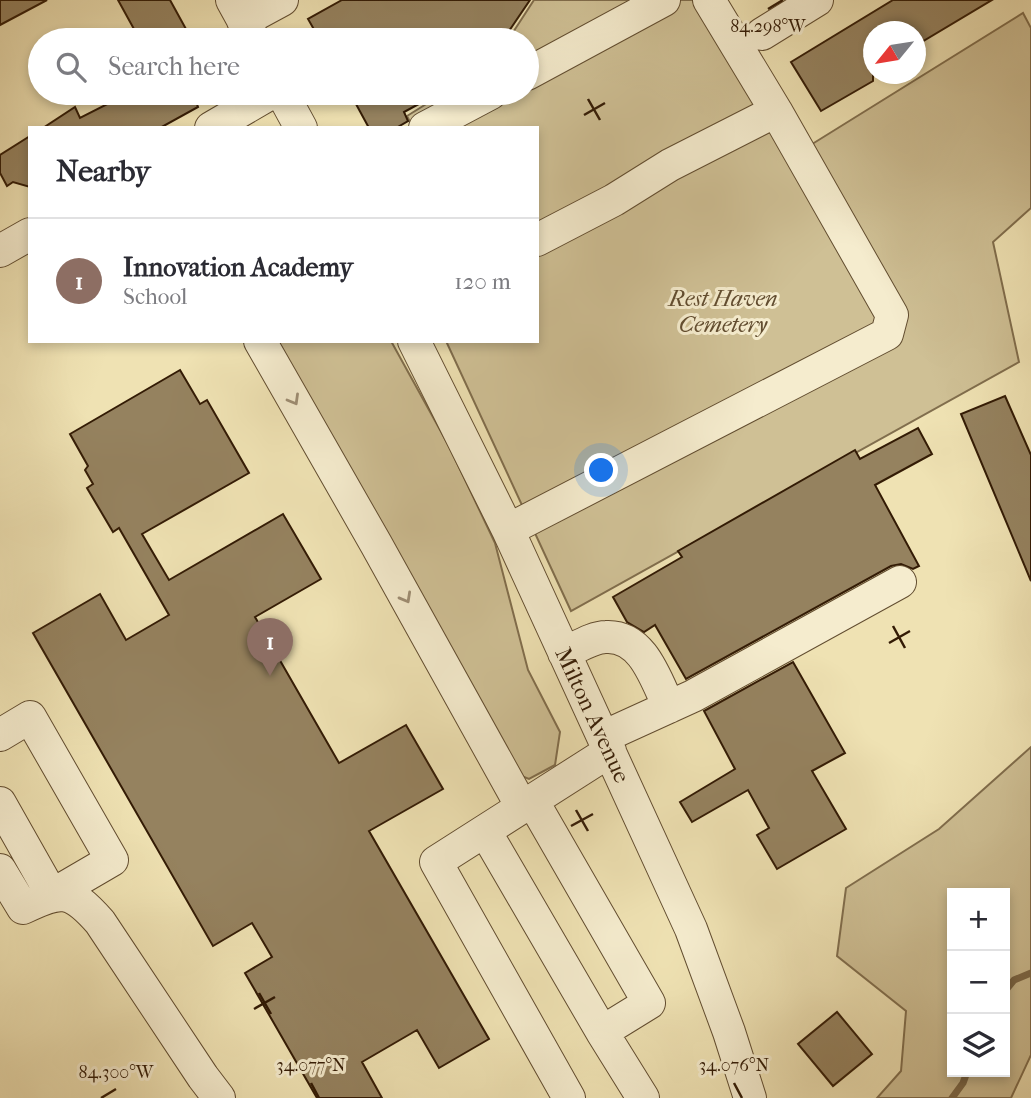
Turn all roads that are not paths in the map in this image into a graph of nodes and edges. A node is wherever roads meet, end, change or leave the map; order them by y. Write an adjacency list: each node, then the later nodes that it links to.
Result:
1 (282, 0): 5 (street)
2 (664, 0): 7 (street)
3 (709, 0): 11 (street)
4 (817, 0): 6 (street)
5 (243, 21)
6 (762, 34)
7 (539, 68)
8 (250, 105): 12 (street)
9 (288, 105): 13 (street)
10 (468, 105): 14 (street)
11 (776, 111): 16 (street); 20 (street)
12 (214, 126)
13 (299, 126)
14 (429, 126)
15 (28, 235): 17 (street)
16 (539, 239)
17 (0, 251)
18 (261, 343): 27 (street, one-way to 27)
19 (415, 343): 20 (street, Milton Avenue)
20 (508, 530): 22 (street, Milton Avenue)
21 (900, 582): 23 (street)
22 (564, 653): 23 (street); 25 (street, Milton Avenue)
23 (669, 707): 25 (street)
24 (0, 734): 30 (street)
25 (606, 744): 27 (street); 36 (street, Milton Avenue)
26 (0, 803): 30 (street)
27 (527, 804): 28 (street); 32 (street)
28 (485, 831): 32 (street); 34 (street)
29 (0, 870): 31 (street)
30 (52, 895): 31 (street); 33 (street)
31 (11, 915)
32 (602, 1032): 35 (street)
33 (219, 1098)
34 (569, 1098)
35 (643, 1098)
36 (750, 1098)

